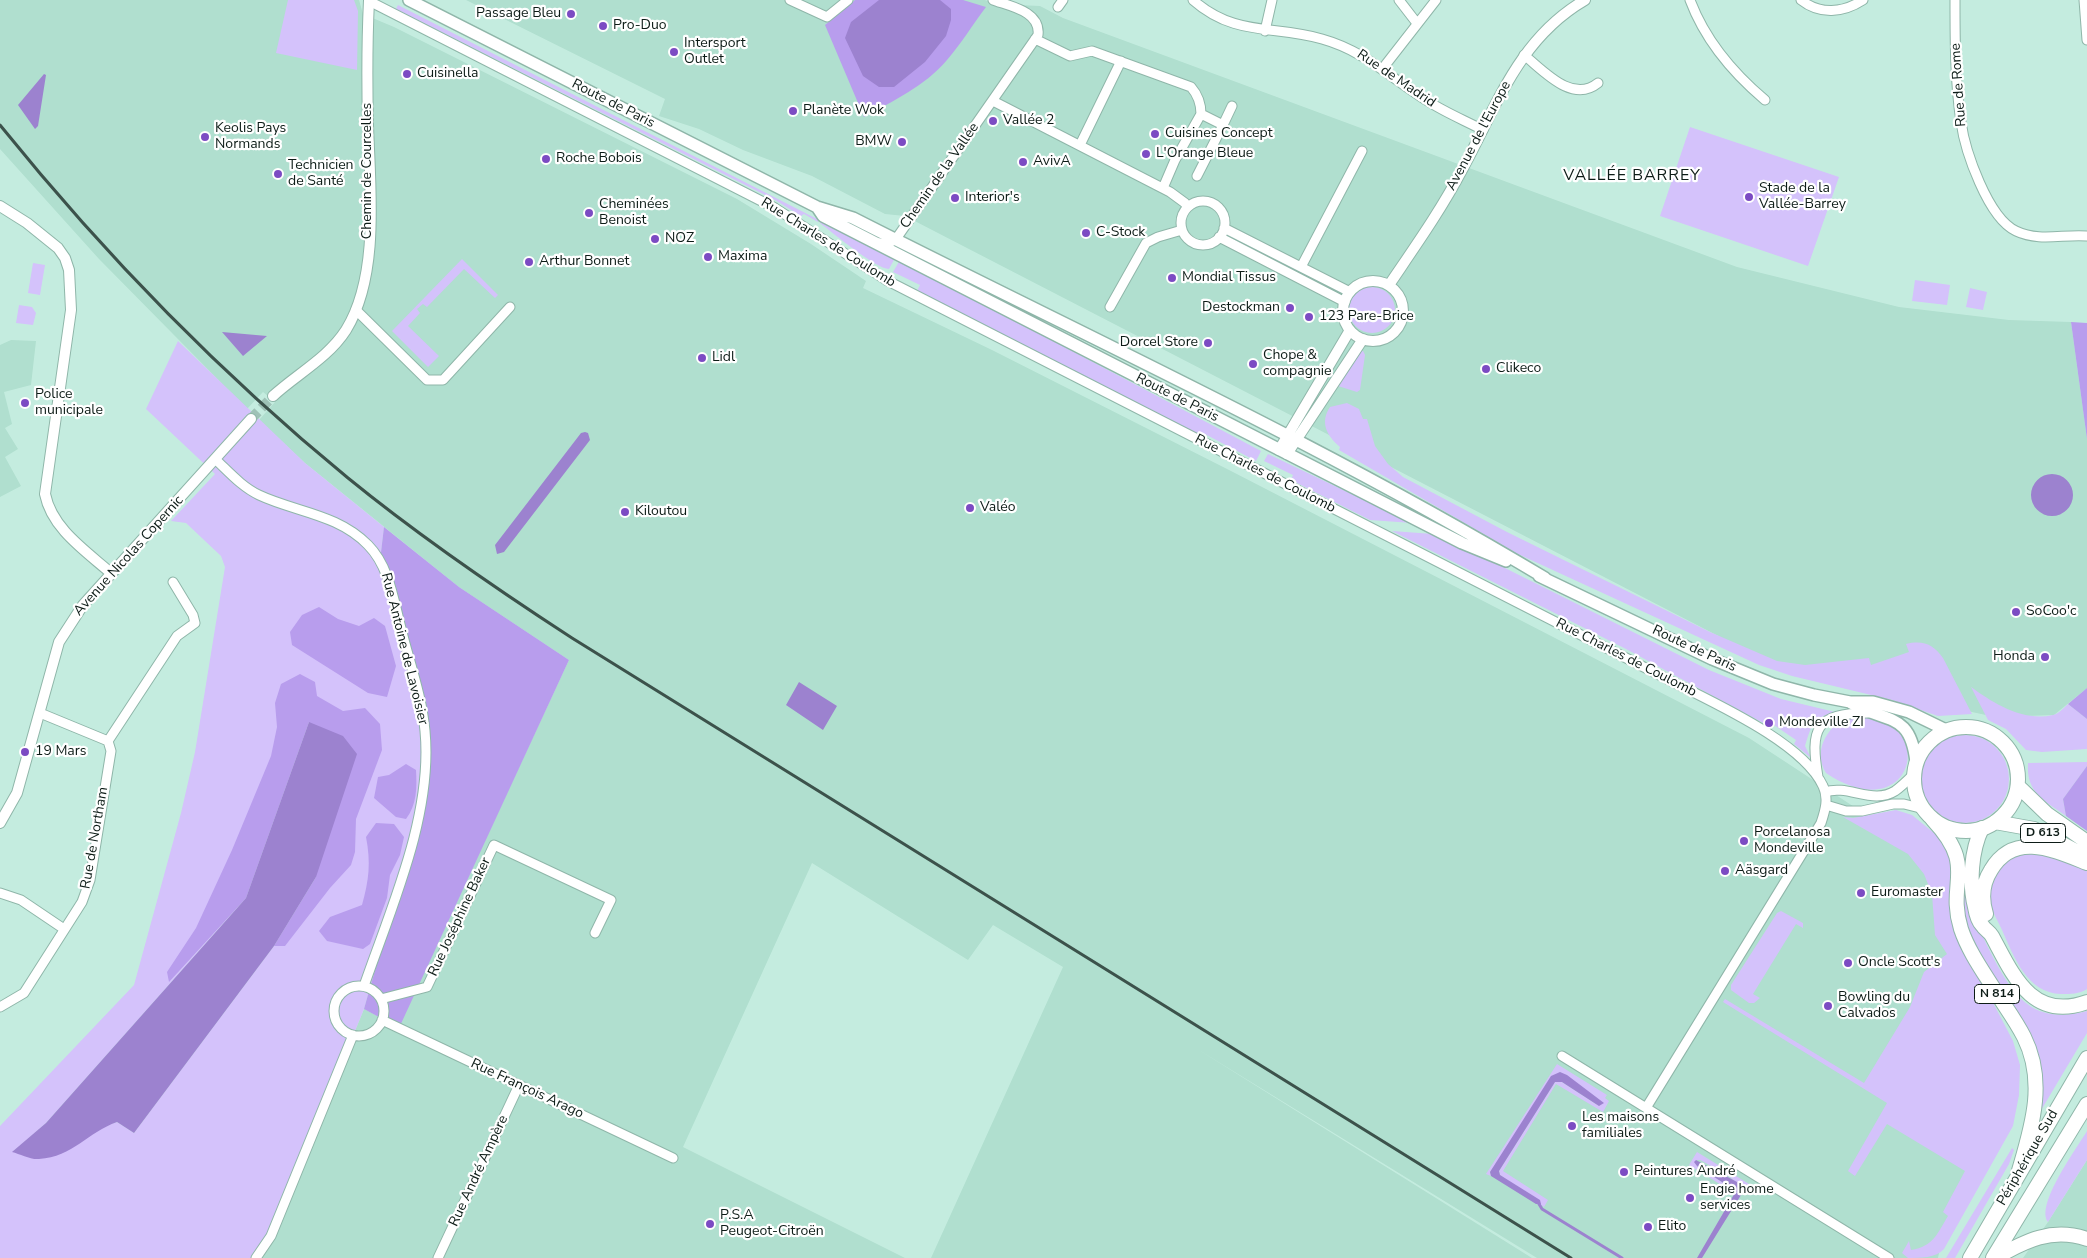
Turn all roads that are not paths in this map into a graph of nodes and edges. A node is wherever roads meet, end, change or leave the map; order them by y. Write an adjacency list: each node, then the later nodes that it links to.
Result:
1 (369, 0): 49 (street, Chemin de Courcelles); 66 (street, Rue Charles de Coulomb)
2 (410, 0): 35 (main road, Route de Paris)
3 (790, 0): 4 (street)
4 (848, 0)
5 (993, 0): 18 (street)
6 (1193, 0): 17 (street, Rue de Madrid)
7 (1272, 0): 17 (street)
8 (1399, 0): 16 (street)
9 (1436, 0): 16 (street)
10 (1585, 0): 20 (street, Avenue de l'Europe)
11 (1690, 0): 24 (street)
12 (1801, 0): 13 (street)
13 (1863, 0)
14 (1955, 0): 39 (street, Rue de Rome)
15 (2084, 0): 19 (street)
16 (1416, 22): 22 (street)
17 (1265, 31): 22 (street, Rue de Madrid)
18 (1036, 39): 21 (street); 25 (street, Chemin de la Vallée)
19 (2087, 40)
20 (1524, 54): 23 (street); 29 (street, Avenue de l'Europe)
21 (1121, 61): 27 (street); 30 (street)
22 (1383, 68): 29 (street, Rue de Madrid)
23 (1598, 83)
24 (1765, 100)
25 (993, 101): 30 (street); 41 (street, Chemin de la Vallée)
26 (1232, 106): 28 (street)
27 (1201, 114): 28 (street); 33 (street)
28 (1223, 125): 32 (street)
29 (1483, 130): 44 (street, Avenue de l'Europe)
30 (1080, 145): 33 (street)
31 (1362, 151): 43 (street)
32 (1197, 176)
33 (1163, 188): 36 (street)
34 (0, 206): 57 (street)
35 (817, 207): 41 (main road, Route de Paris); 42 (main road, Route de Paris)
36 (1187, 208): 37 (street); 38 (street)
37 (1224, 228): 40 (street); 43 (street)
38 (1182, 230): 40 (street); 48 (street)
39 (2087, 236)
40 (1219, 237): 46 (street)
41 (896, 240): 42 (street); 54 (main road, Route de Paris)
42 (877, 244): 55 (main road, Route de Paris)
43 (1301, 267): 45 (street)
44 (1388, 286): 45 (street); 51 (street)
45 (1350, 292): 46 (street)
46 (1345, 302): 50 (street)
47 (510, 307): 49 (street)
48 (1110, 307)
49 (356, 310): 52 (street, Chemin de Courcelles)
50 (1350, 330): 51 (street); 54 (street)
51 (1363, 339): 54 (street)
52 (273, 396)
53 (251, 419): 56 (street, Avenue Nicolas Copernic)
54 (1290, 438): 55 (street); 58 (main road, Route de Paris)
55 (1283, 452): 58 (main road, Route de Paris)
56 (215, 460): 57 (street, Avenue Nicolas Copernic); 80 (street, Rue Antoine de Lavoisier)
57 (112, 574): 61 (street, Avenue Nicolas Copernic)
58 (1545, 578): 60 (main road, Route de Paris)
59 (173, 582): 64 (street)
60 (1850, 702): 62 (main road, Route de Paris); 63 (main road, Route de Paris)
61 (40, 713): 64 (street); 71 (street, Avenue Nicolas Copernic)
62 (1868, 713): 65 (main road, Route de Paris); 66 (street)
63 (1946, 730): 65 (main road); 67 (main road)
64 (108, 741): 77 (street, Rue de Northam)
65 (1915, 768): 68 (street); 70 (main road)
66 (1818, 778): 68 (street, Rue Charles de Coulomb)
67 (2018, 786): 72 (main road); 73 (main road, D 613)
68 (1825, 792): 69 (street, Rue Charles de Coulomb)
69 (1826, 805): 70 (street); 90 (street, Rue Charles de Coulomb)
70 (1928, 814): 72 (main road); 92 (main road, N 814)
71 (0, 823)
72 (1989, 825): 74 (main road, D 613); 78 (main road, N 814)
73 (2087, 842)
74 (2087, 857)
75 (2087, 864): 78 (main road, N 814)
76 (0, 893): 77 (street)
77 (64, 929): 83 (street, Rue de Northam)
78 (1990, 932): 82 (main road, N 814)
79 (595, 933): 81 (street, Rue Joséphine Baker)
80 (364, 986): 81 (street); 85 (street)
81 (381, 999): 84 (street)
82 (2087, 1002)
83 (0, 1007)
84 (382, 1020): 85 (street); 88 (street, Rue François Arago)
85 (353, 1035): 94 (street)
86 (1562, 1056): 90 (street)
87 (2087, 1058): 92 (main road, Périphérique Sud / N 814)
88 (519, 1084): 91 (street, Rue François Arago); 95 (street, Rue André Ampère)
89 (2086, 1106): 98 (main road, Périphérique Sud)
90 (1646, 1108): 96 (street)
91 (673, 1158)
92 (2018, 1174): 97 (main road, Périphérique Sud / N 814)
93 (2087, 1239): 98 (main road)
94 (256, 1258)
95 (438, 1258)
96 (1889, 1258)
97 (1970, 1258)
98 (1994, 1258)

